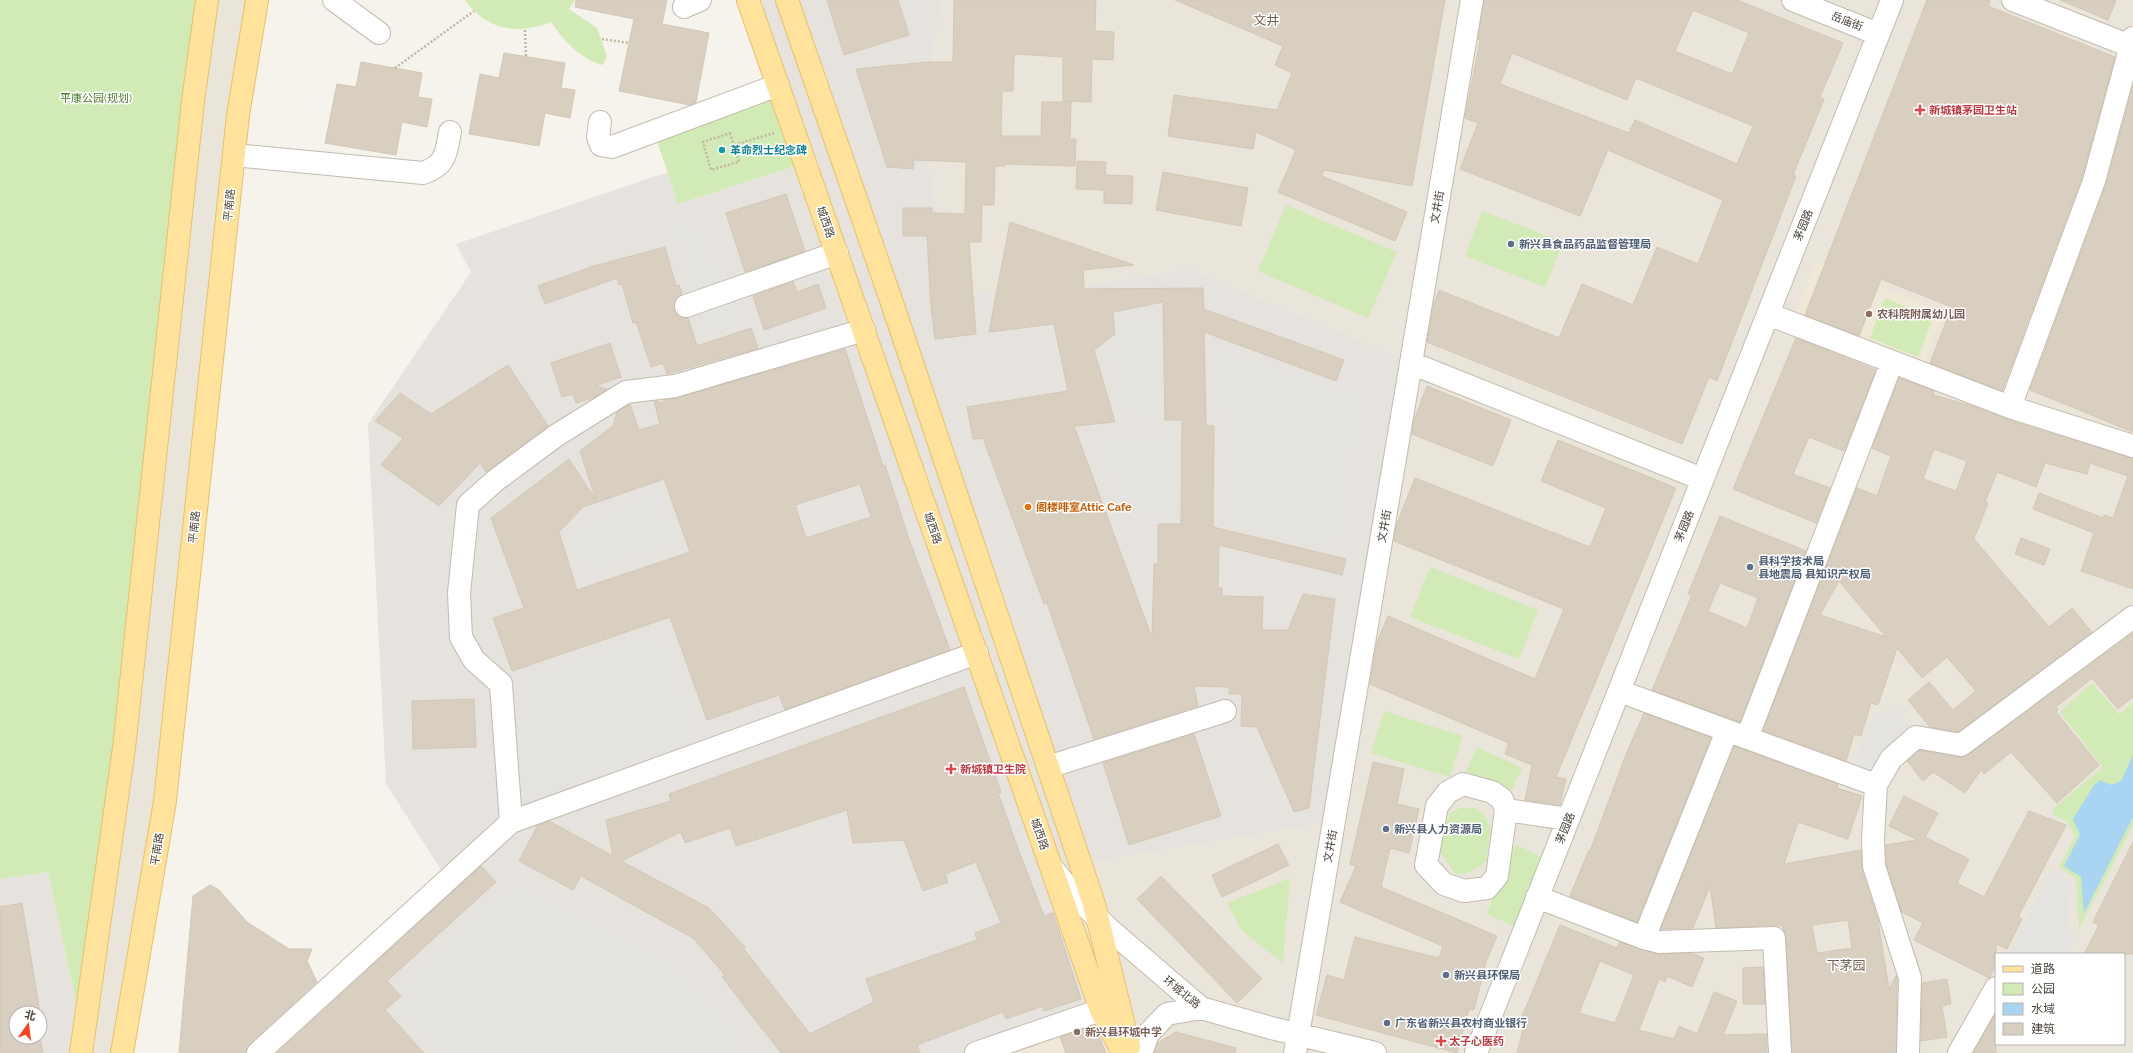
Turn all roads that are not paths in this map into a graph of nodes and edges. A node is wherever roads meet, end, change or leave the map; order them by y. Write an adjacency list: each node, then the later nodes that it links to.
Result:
1 (208, 0): 44 (main road)
2 (257, 0): 16 (main road, 平南路)
3 (334, 0): 10 (street)
4 (748, 0): 13 (main road, 城西路)
5 (787, 0): 32 (main road)
6 (1472, 0): 22 (street, 文井街)
7 (1793, 0): 11 (street, 岳庙街)
8 (1892, 0): 11 (street, 茅园路)
9 (2013, 0): 12 (street)
10 (379, 33)
11 (1878, 34): 19 (street, 茅园路)
12 (2132, 44): 23 (street)
13 (778, 85): 14 (street); 17 (main road, 城西路)
14 (600, 122)
15 (450, 132): 16 (street)
16 (234, 155): 45 (main road, 平南路)
17 (837, 253): 18 (street); 20 (main road, 城西路)
18 (686, 306)
19 (1768, 314): 21 (street); 25 (street, 茅园路)
20 (864, 330): 27 (main road, 城西路); 36 (street)
21 (1892, 362): 23 (street); 31 (street)
22 (1411, 363): 25 (street); 43 (street, 文井街)
23 (2010, 407): 24 (street)
24 (2133, 446)
25 (1702, 479): 28 (street, 茅园路)
26 (2133, 618): 33 (street)
27 (976, 653): 36 (street); 37 (main road, 城西路)
28 (1619, 691): 30 (street); 35 (street, 茅园路)
29 (1225, 711): 32 (street)
30 (1727, 731): 31 (street); 39 (street)
31 (1748, 738): 33 (street)
32 (1048, 767): 49 (main road)
33 (1876, 785): 54 (street)
34 (1506, 810): 34 (street); 35 (street)
35 (1568, 820): 38 (street, 茅园路)
36 (511, 822): 46 (street)
37 (1052, 868): 41 (street, 环城北路); 42 (main road, 城西路)
38 (1537, 897): 39 (street); 52 (street, 茅园路)
39 (1644, 938): 53 (street)
40 (1995, 990): 55 (street)
41 (1201, 1008): 43 (street, 环城北路); 50 (street)
42 (1101, 1010): 47 (street); 48 (main road, 城西路)
43 (1297, 1044): 51 (street, 环城北路)
44 (81, 1053)
45 (122, 1053)
46 (258, 1053)
47 (976, 1053)
48 (1124, 1053)
49 (1131, 1053)
50 (1141, 1053)
51 (1375, 1053)
52 (1476, 1053)
53 (1780, 1053)
54 (1908, 1053)
55 (1959, 1053)

